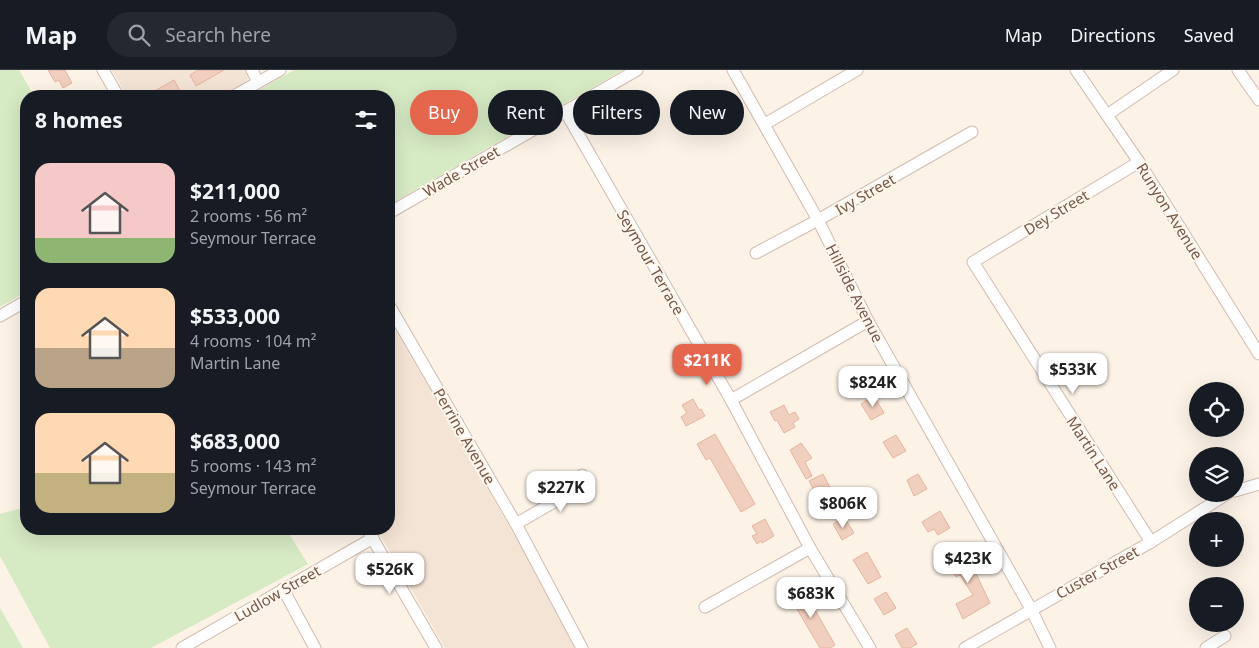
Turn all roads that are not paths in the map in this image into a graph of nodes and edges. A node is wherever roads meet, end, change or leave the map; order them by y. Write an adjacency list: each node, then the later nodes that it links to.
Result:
1 (103, 70): 11 (street)
2 (252, 70): 10 (street)
3 (280, 70): 10 (street)
4 (637, 70): 14 (street, Wade Street)
5 (733, 70): 16 (street, Hillside Avenue)
6 (857, 70): 16 (street)
7 (1076, 70): 15 (street, Runyon Avenue)
8 (1173, 70): 15 (street)
9 (1238, 70): 13 (street)
10 (258, 82): 12 (street)
11 (115, 90)
12 (244, 90)
13 (1259, 100)
14 (565, 111): 19 (street, Wade Street); 28 (street, Seymour Terrace)
15 (1107, 115): 18 (street, Runyon Avenue)
16 (765, 124): 20 (street, Hillside Avenue)
17 (972, 132): 20 (street, Ivy Street)
18 (1139, 162): 22 (street, Dey Street); 27 (street, Runyon Avenue)
19 (395, 210)
20 (818, 220): 21 (street, Ivy Street); 26 (street, Hillside Avenue)
21 (756, 253)
22 (973, 262): 36 (street, Martin Lane)
23 (20, 304): 25 (street)
24 (395, 315): 33 (street, Perrine Avenue)
25 (0, 316)
26 (868, 321): 28 (street); 40 (street, Hillside Avenue)
27 (1259, 354)
28 (731, 400): 37 (street, Seymour Terrace)
29 (582, 475): 33 (street)
30 (1259, 484): 31 (street)
31 (1244, 488)
32 (1214, 502): 36 (street, Custer Street)
33 (516, 524): 45 (street, Perrine Avenue)
34 (368, 535): 38 (street, Ludlow Street)
35 (371, 535): 44 (street)
36 (1151, 542): 40 (street, Custer Street)
37 (810, 548): 39 (street); 46 (street, Seymour Terrace)
38 (283, 589): 42 (street, Ludlow Street); 43 (street)
39 (705, 607)
40 (1031, 609): 47 (street, Custer Street); 48 (street, Hillside Avenue)
41 (1225, 636): 49 (street)
42 (182, 648)
43 (316, 648)
44 (436, 648)
45 (582, 648)
46 (870, 648)
47 (966, 648)
48 (1050, 648)
49 (1206, 648)

